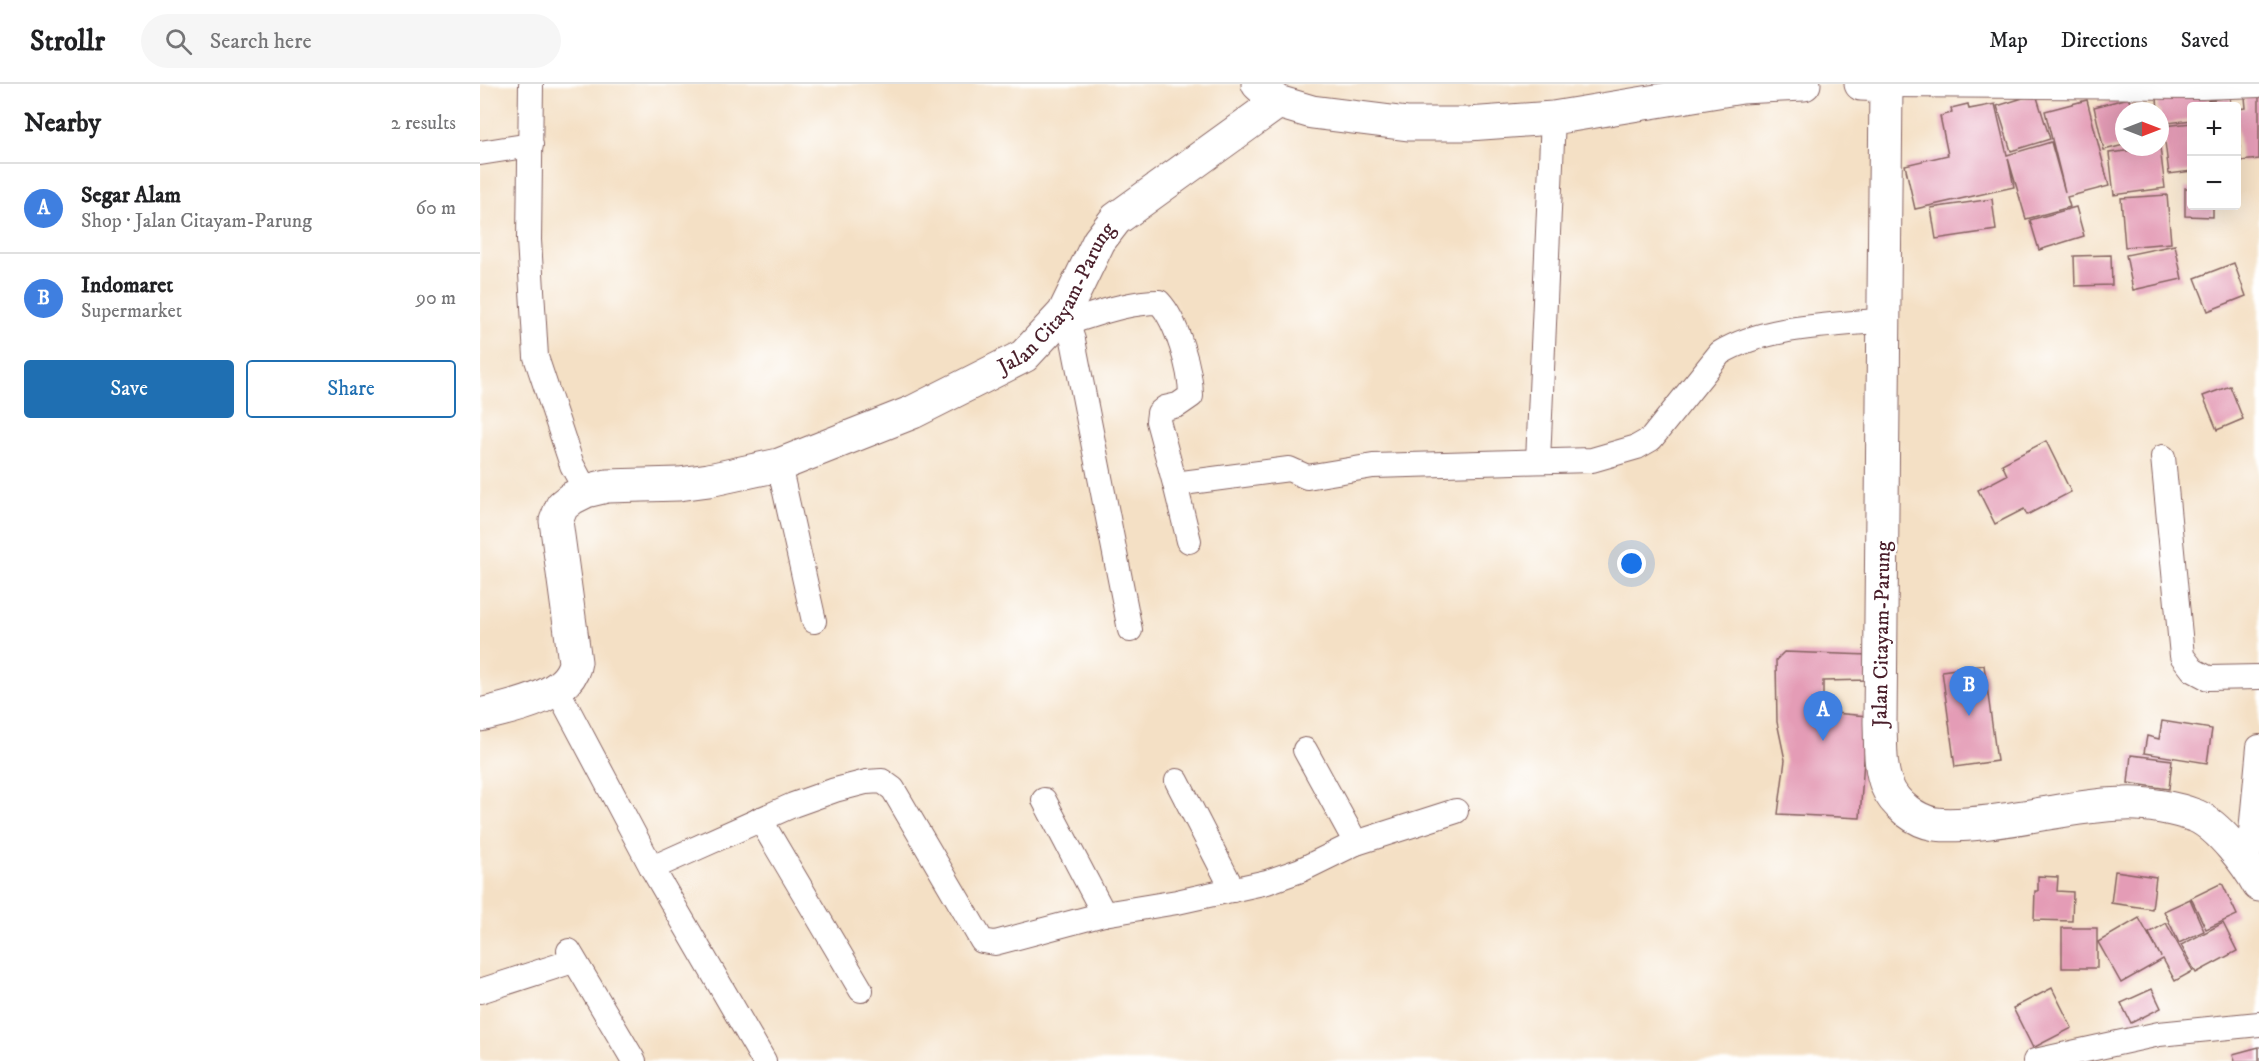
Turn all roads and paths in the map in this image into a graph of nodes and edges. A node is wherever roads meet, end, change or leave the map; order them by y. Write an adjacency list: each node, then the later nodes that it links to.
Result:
1 (531, 84): 9 (street)
2 (1804, 84): 6 (street, Jalan Citayam-Parung)
3 (1861, 84): 4 (street)
4 (1886, 85): 5 (street); 12 (street, Jalan Citayam-Parung)
5 (2259, 85)
6 (1689, 90): 8 (street, Jalan Citayam-Parung)
7 (1268, 93): 8 (street, Jalan Citayam-Parung); 11 (street, Jalan Citayam-Parung)
8 (1553, 118): 14 (street)
9 (531, 145): 10 (street); 17 (street)
10 (480, 153)
11 (1065, 318): 15 (street, Jalan Citayam-Parung); 16 (street); 20 (street)
12 (1886, 320): 14 (street); 32 (street, Jalan Citayam-Parung)
13 (2163, 457): 21 (street)
14 (1538, 461): 16 (street)
15 (779, 465): 17 (street, Jalan Citayam-Parung); 19 (street)
16 (1174, 484): 18 (street)
17 (585, 491): 22 (street, Jalan Citayam-Parung)
18 (1189, 541)
19 (814, 621)
20 (1130, 630)
21 (2259, 677)
22 (557, 689): 23 (street, Jalan Citayam-Parung); 31 (street)
23 (480, 715)
24 (2259, 747): 32 (street)
25 (1305, 750): 30 (street)
26 (1177, 781): 33 (street)
27 (1044, 800): 34 (street)
28 (1456, 812): 30 (street)
29 (760, 819): 31 (street); 34 (street); 35 (street)
30 (1356, 843): 33 (street)
31 (652, 868): 39 (street)
32 (2253, 875)
33 (1233, 890): 34 (street)
34 (1104, 914)
35 (861, 990)
36 (480, 991): 38 (street)
37 (2259, 1024): 40 (street)
38 (627, 1059)
39 (764, 1061)
40 (2035, 1061)

